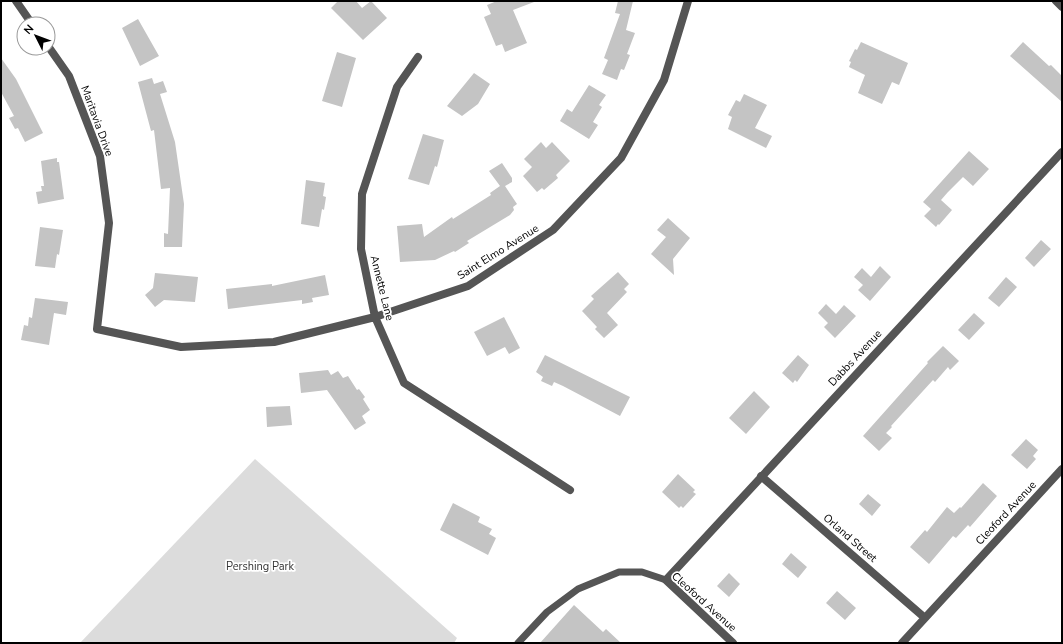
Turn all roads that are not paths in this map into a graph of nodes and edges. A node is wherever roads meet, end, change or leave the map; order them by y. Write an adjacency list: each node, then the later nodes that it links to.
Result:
1 (16, 1): 5 (street)
2 (688, 1): 9 (street, Saint Elmo Avenue)
3 (1056, 1): 4 (street)
4 (1062, 7)
5 (26, 16)
6 (55, 56): 10 (street, Maritavia Drive)
7 (418, 57): 9 (street, Annette Lane)
8 (1062, 152): 12 (street, Dabbs Avenue)
9 (376, 317): 10 (street, Saint Elmo Avenue); 13 (street, Annette Lane)
10 (98, 329)
11 (1062, 469): 15 (street, Cleoford Avenue)
12 (760, 476): 14 (street, Dabbs Avenue); 15 (street, Orland Street)
13 (570, 490)
14 (666, 580): 16 (lane, Cleoford Avenue); 17 (street, Cleoford Avenue)
15 (925, 618): 18 (street, Cleoford Avenue)
16 (518, 643)
17 (733, 643)
18 (902, 643)

